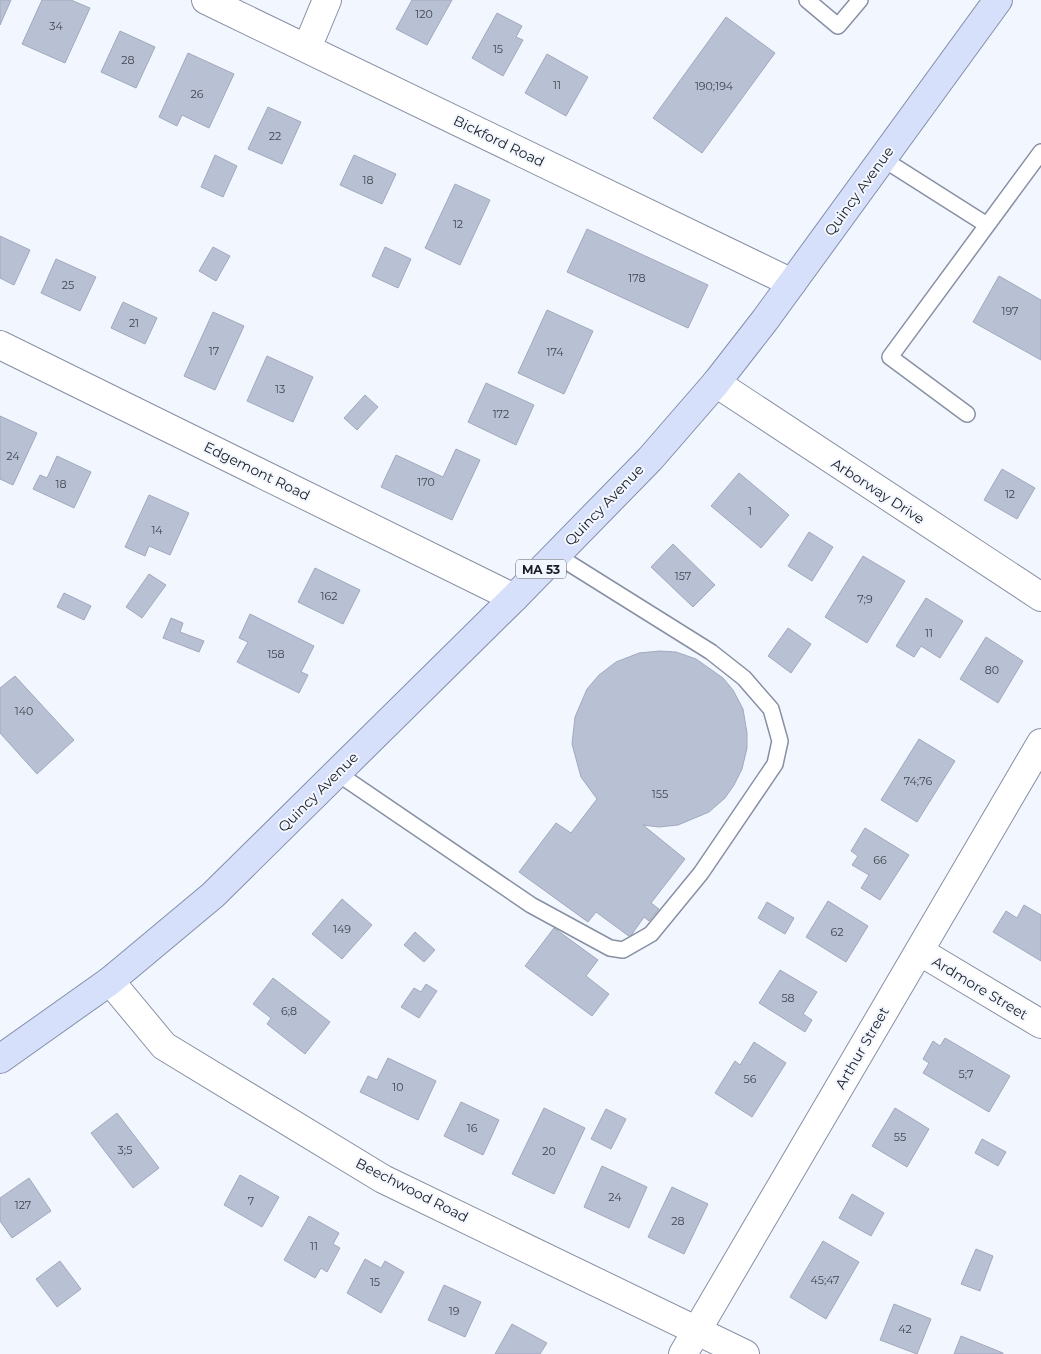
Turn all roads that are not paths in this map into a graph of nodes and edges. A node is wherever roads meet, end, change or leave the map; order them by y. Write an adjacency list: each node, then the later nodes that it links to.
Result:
1 (206, 0): 6 (street, Bickford Road)
2 (327, 0): 6 (street)
3 (807, 0): 4 (lane)
4 (860, 0)
5 (990, 3): 8 (main road, Quincy Avenue / MA 53)
6 (307, 48): 10 (street, Bickford Road)
7 (1041, 152): 9 (lane)
8 (883, 158): 9 (lane); 10 (main road, Quincy Avenue / MA 53)
9 (987, 225): 13 (lane)
10 (792, 283): 12 (main road, Quincy Avenue / MA 53)
11 (0, 345): 15 (street, Edgemont Road)
12 (716, 383): 14 (main road, Quincy Avenue / MA 53); 16 (street, Arborway Drive)
13 (967, 414)
14 (556, 555): 15 (main road, Quincy Avenue / MA 53); 18 (lane)
15 (514, 598): 18 (main road, Quincy Avenue / MA 53)
16 (1041, 598)
17 (1041, 742): 19 (street, Arthur Street)
18 (337, 773): 20 (main road, Quincy Avenue / MA 53)
19 (919, 951): 21 (street, Ardmore Street); 23 (street, Arthur Street)
20 (110, 981): 22 (main road, Quincy Avenue / MA 53); 23 (street, Beechwood Road)
21 (1041, 1024)
22 (0, 1059)
23 (690, 1343): 24 (street, Beechwood Road)
24 (745, 1354)

